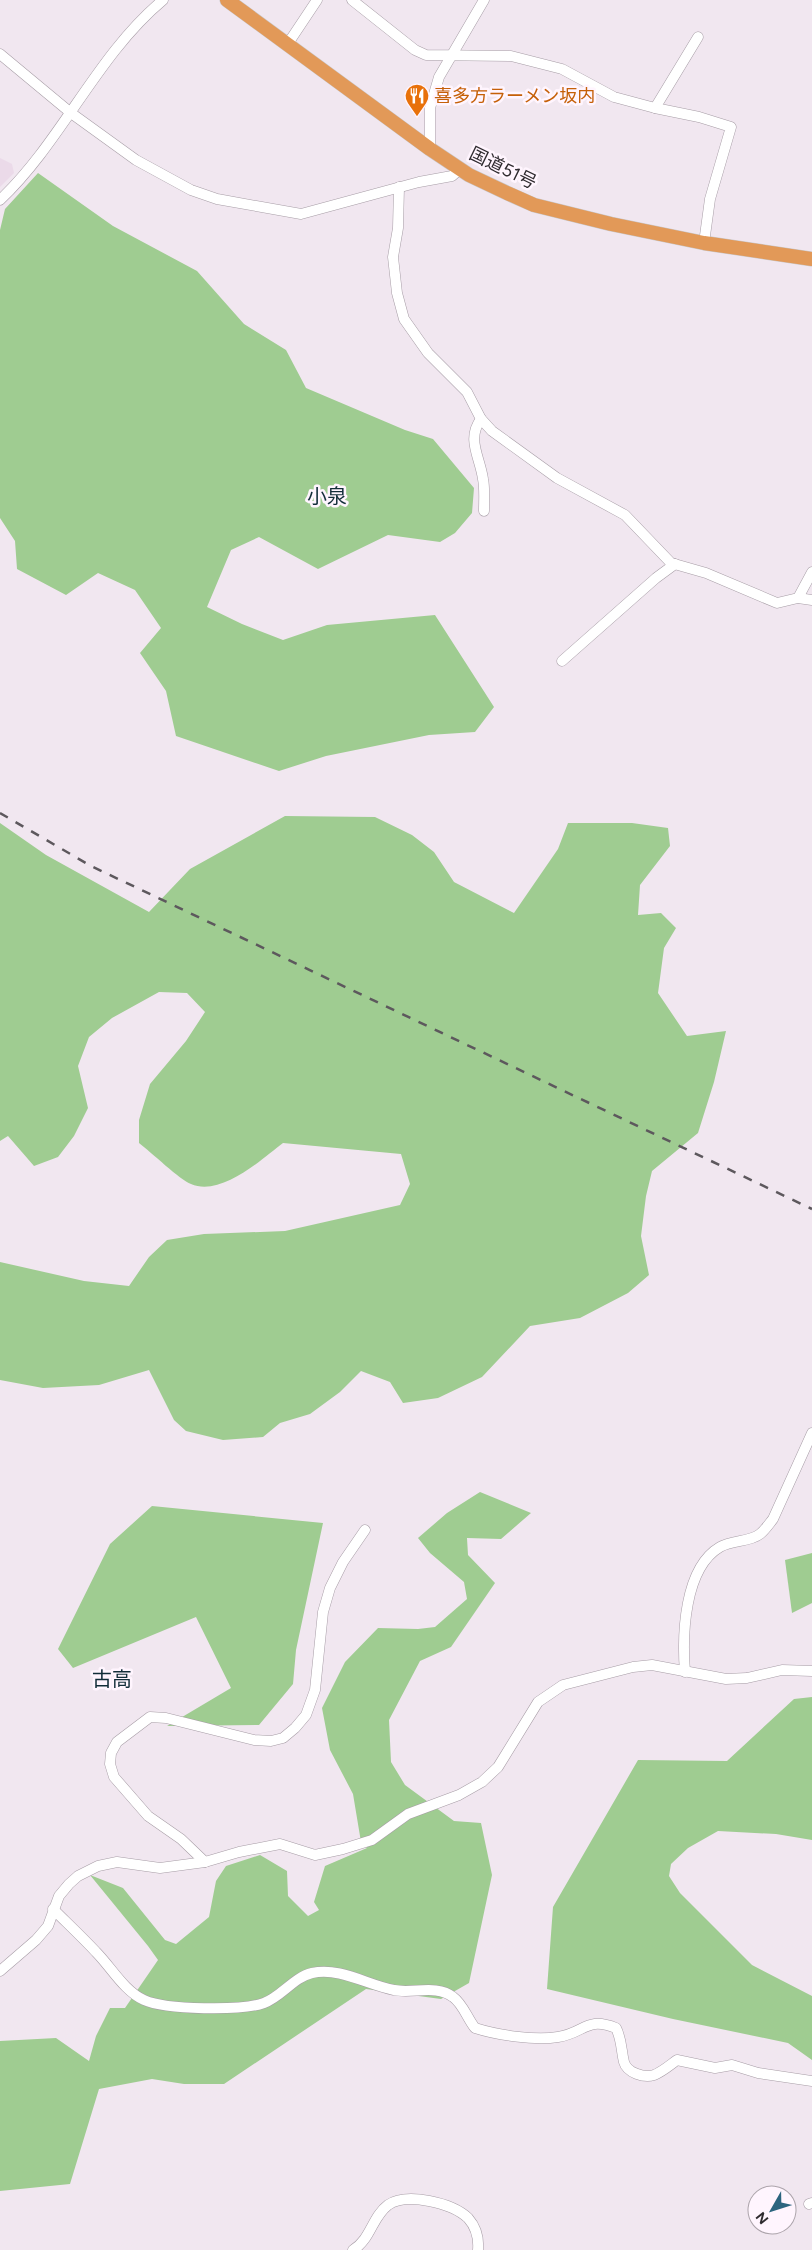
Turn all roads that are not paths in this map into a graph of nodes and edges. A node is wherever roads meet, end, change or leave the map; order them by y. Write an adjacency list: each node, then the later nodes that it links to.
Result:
1 (163, 0): 11 (street)
2 (227, 0): 7 (highway, 国道51号)
3 (317, 0): 7 (street)
4 (352, 0): 9 (street)
5 (484, 0): 9 (street)
6 (698, 37): 10 (street)
7 (287, 44): 12 (highway, 国道51号)
8 (0, 54): 11 (street)
9 (450, 57): 10 (street); 12 (street)
10 (655, 108): 16 (street)
11 (71, 113): 14 (street); 15 (street)
12 (430, 149): 13 (highway, 国道51号)
13 (460, 170): 14 (street); 16 (highway, 国道51号)
14 (399, 187): 18 (street)
15 (0, 200)
16 (704, 243): 17 (highway, 国道51号)
17 (812, 258)
18 (481, 419): 19 (street); 20 (street)
19 (484, 511)
20 (675, 564): 22 (street); 24 (street)
21 (812, 572): 22 (street)
22 (798, 598): 23 (street)
23 (812, 600)
24 (562, 661)
25 (812, 1433): 27 (street)
26 (365, 1530): 29 (street)
27 (685, 1672): 28 (street); 29 (street)
28 (812, 1672)
29 (205, 1862): 30 (street)
30 (53, 1909): 31 (street); 32 (street)
31 (0, 1971)
32 (812, 2081)
33 (353, 2250): 34 (street)
34 (478, 2250)

